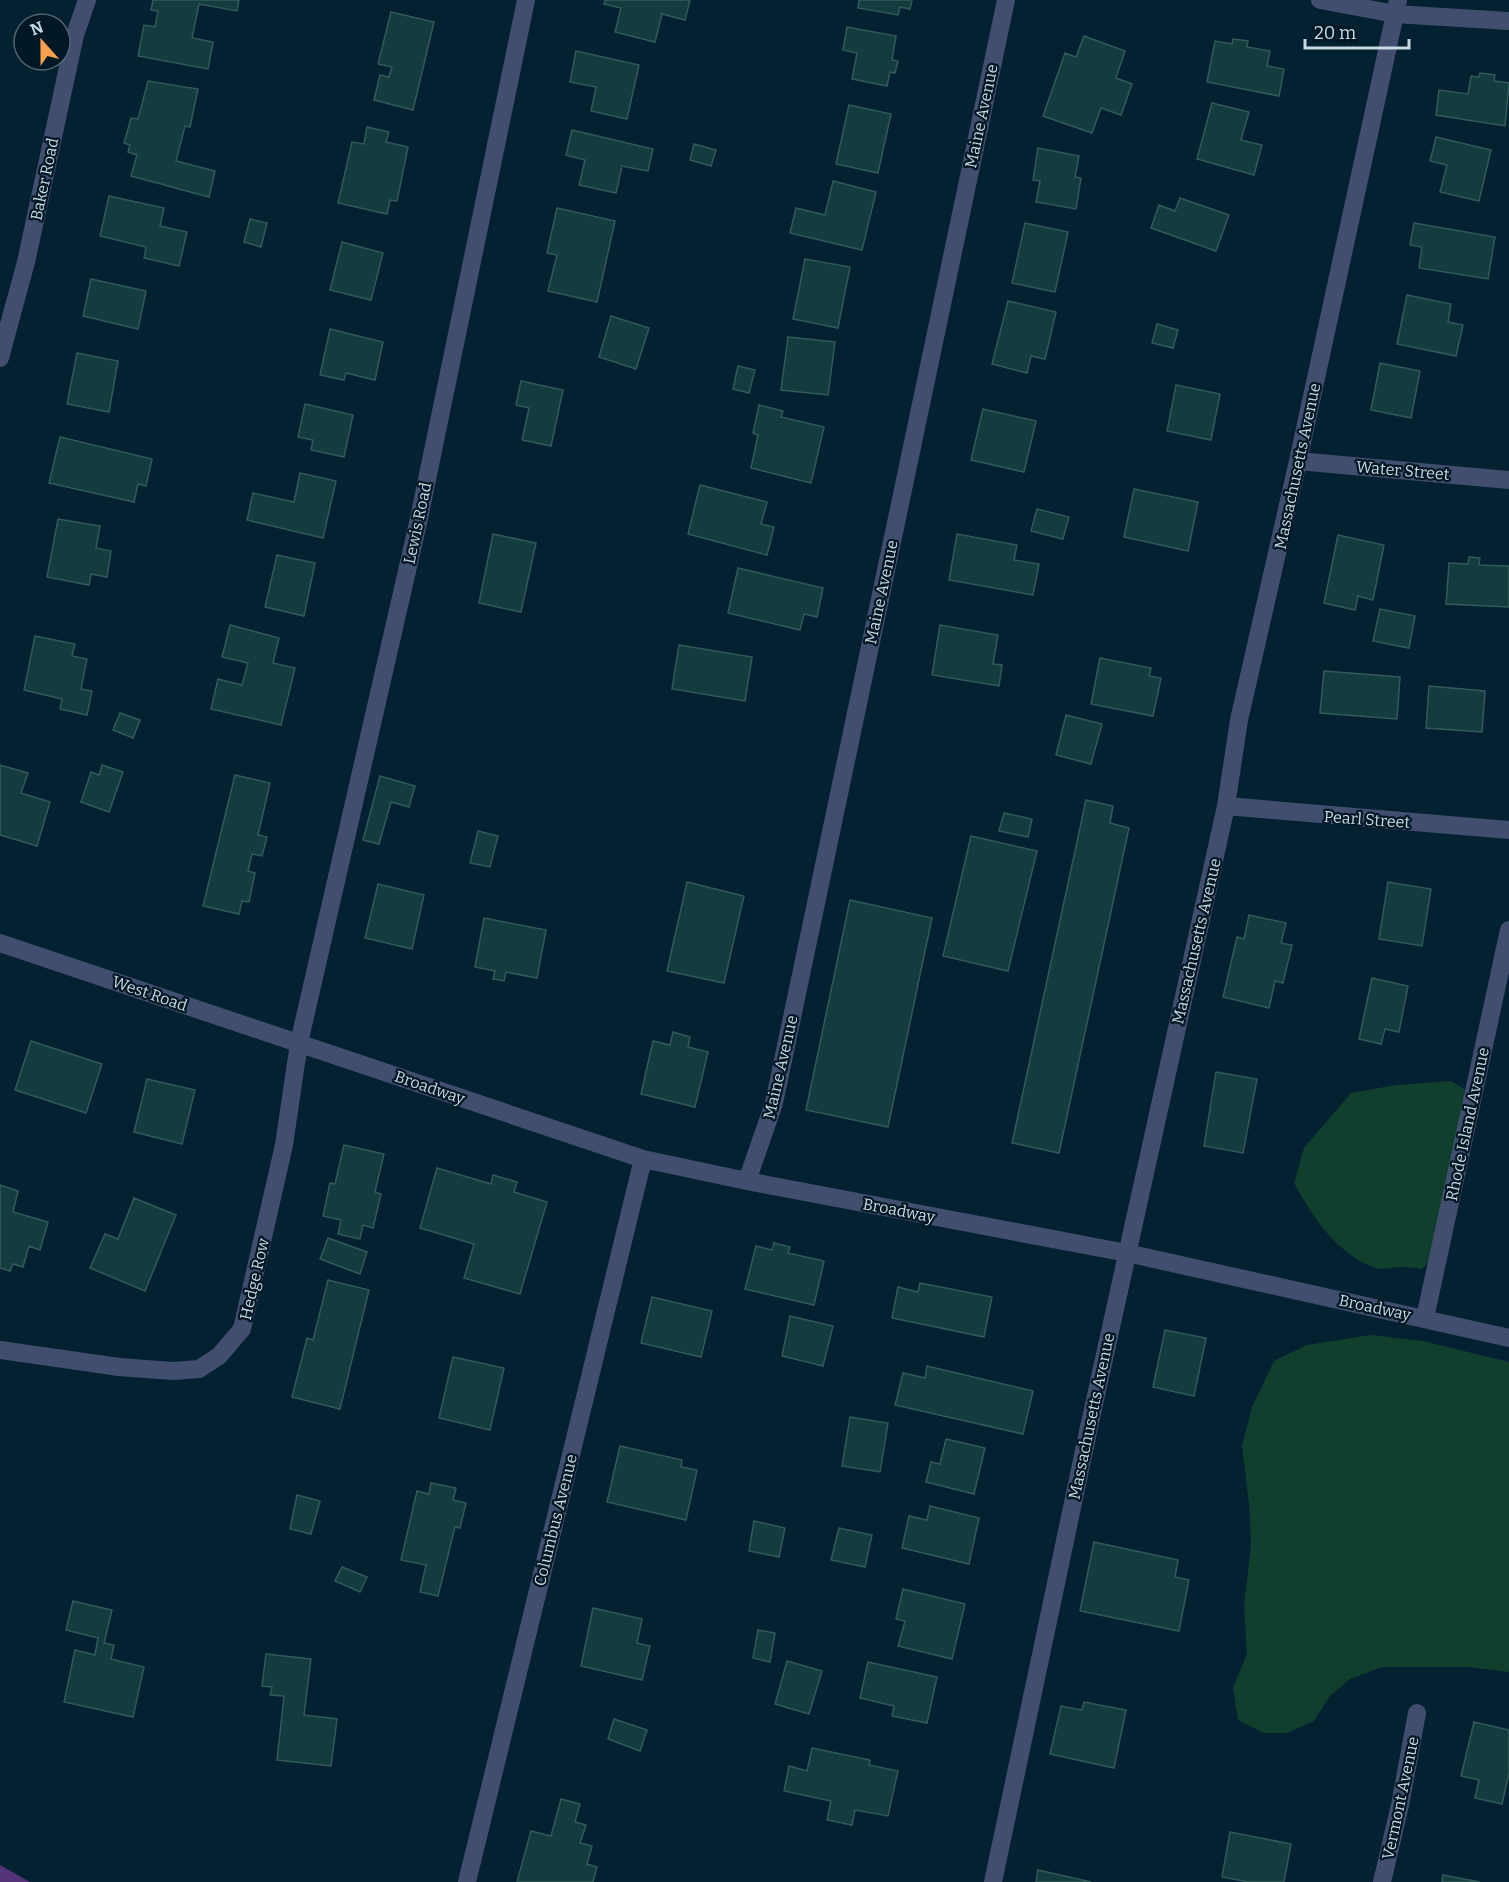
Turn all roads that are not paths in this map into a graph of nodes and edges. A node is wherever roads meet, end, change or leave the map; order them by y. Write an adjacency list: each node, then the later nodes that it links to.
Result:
1 (87, 0): 7 (street, Baker Road)
2 (526, 0): 14 (street, Lewis Road)
3 (1006, 0): 16 (street, Maine Avenue)
4 (1320, 0): 5 (street)
5 (1396, 7): 6 (street); 8 (street, Massachusetts Avenue)
6 (1509, 21)
7 (0, 357)
8 (1298, 461): 9 (street, Water Street); 10 (street, Massachusetts Avenue)
9 (1509, 480)
10 (1226, 806): 11 (street, Pearl Street); 17 (street, Massachusetts Avenue)
11 (1509, 830)
12 (1509, 930): 18 (street, Rhode Island Avenue)
13 (0, 943): 14 (street, West Road)
14 (299, 1044): 15 (street, Broadway); 20 (street, Hedge Row)
15 (643, 1159): 16 (street, Broadway); 22 (street, Columbus Avenue)
16 (747, 1181): 17 (street, Broadway)
17 (1127, 1253): 18 (street, Broadway); 23 (street, Massachusetts Avenue)
18 (1425, 1318): 19 (street, Broadway)
19 (1509, 1338)
20 (0, 1350)
21 (1417, 1713): 24 (street, Vermont Avenue)
22 (467, 1882)
23 (993, 1882)
24 (1382, 1882)

